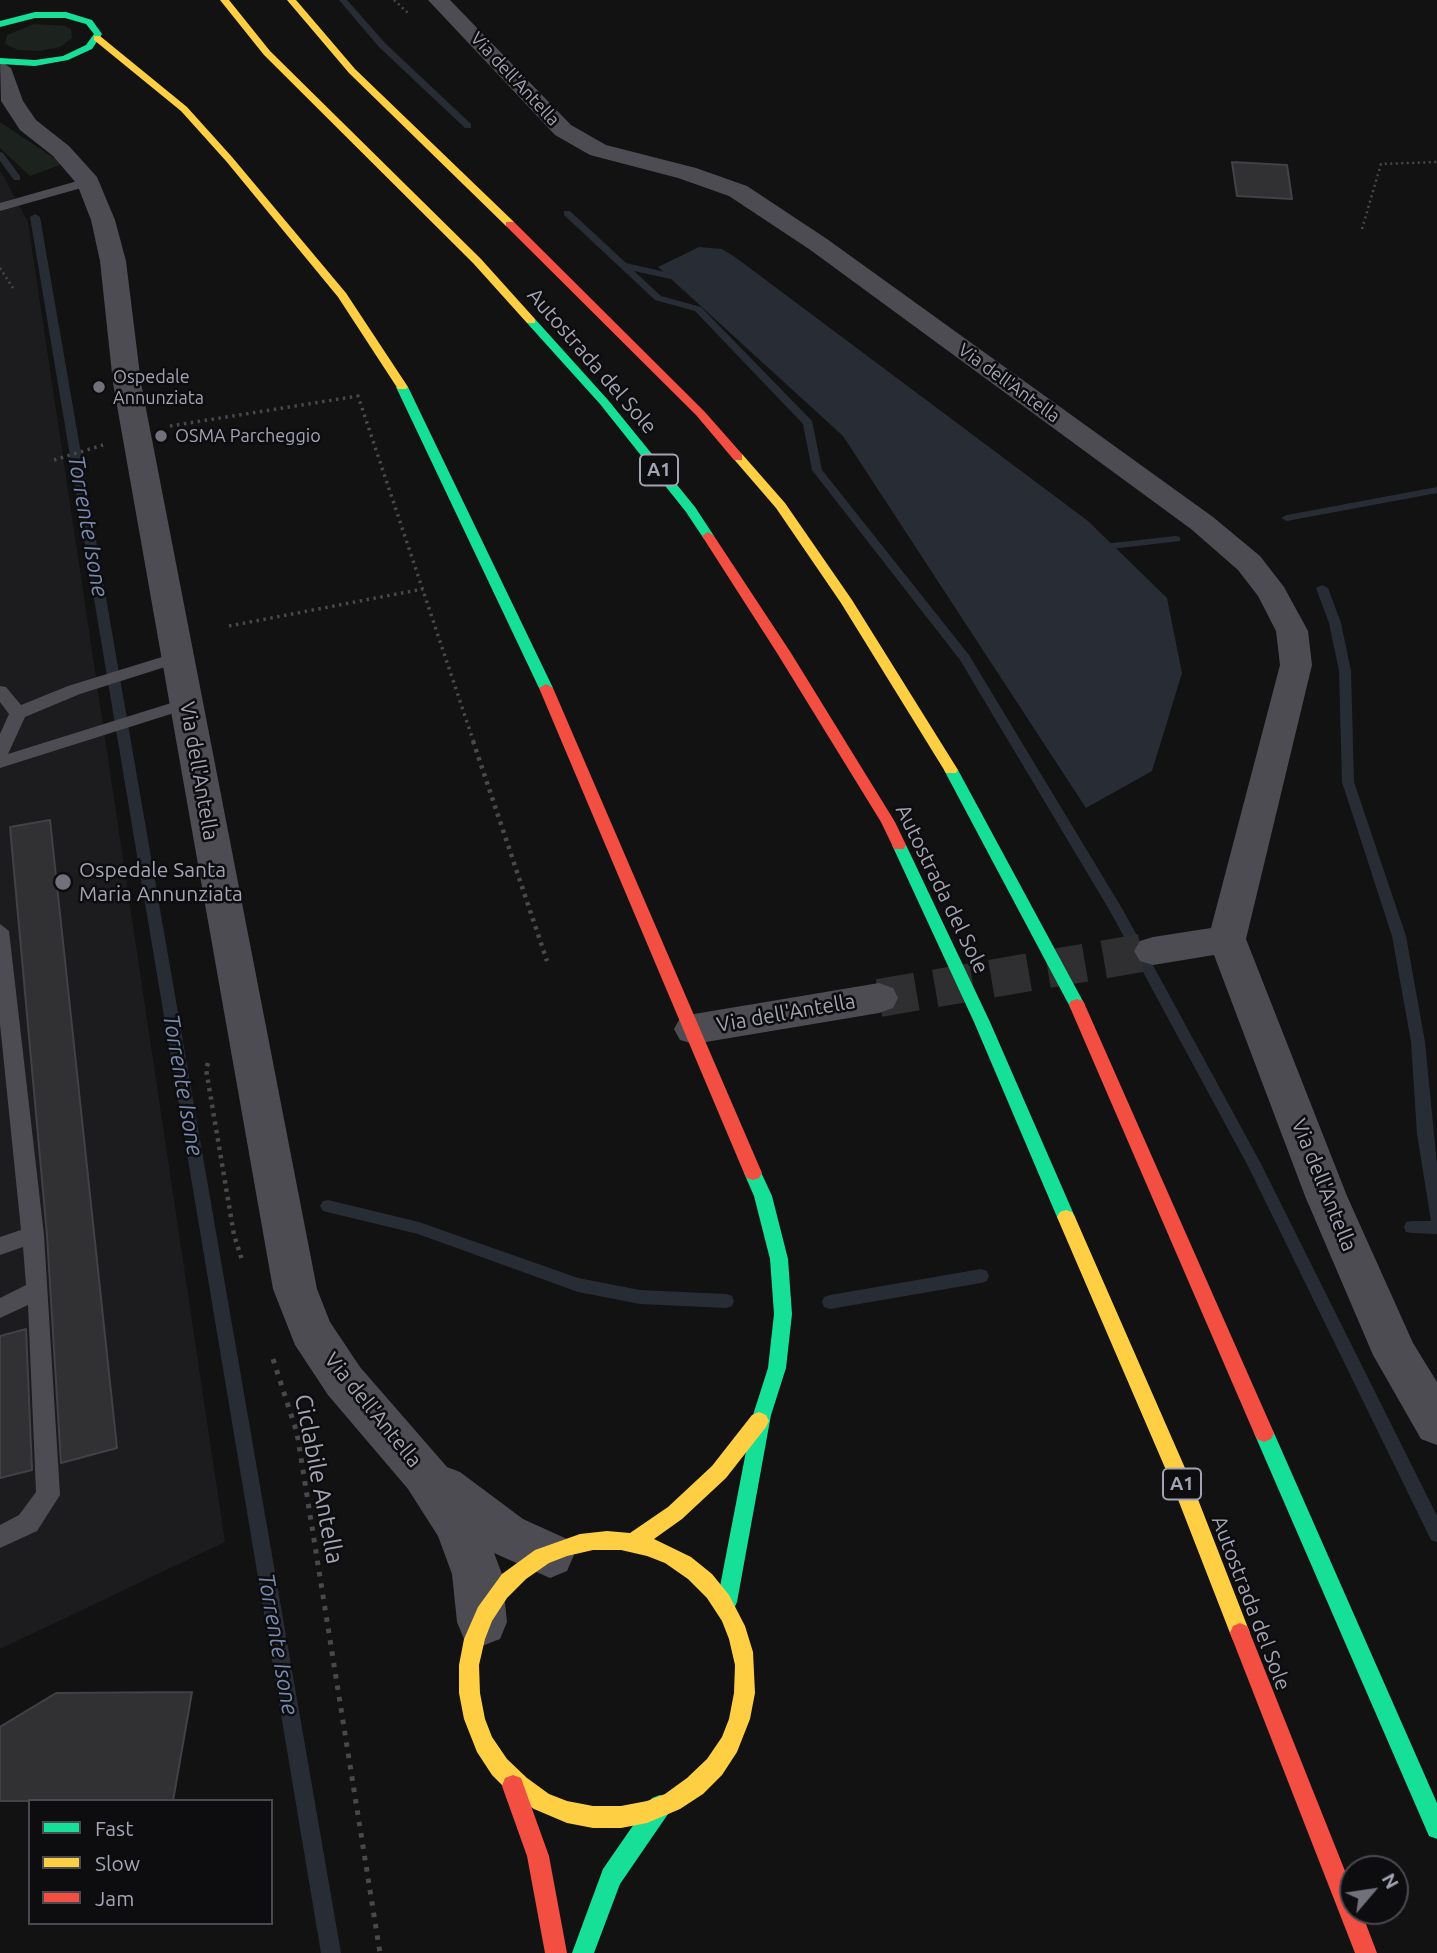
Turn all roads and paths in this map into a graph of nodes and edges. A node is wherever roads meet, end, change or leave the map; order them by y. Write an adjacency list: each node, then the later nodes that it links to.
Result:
1 (30, 0): 7 (main road)
2 (54, 0): 6 (main road)
3 (224, 0): 58 (main road, Autostrada del Sole / A1)
4 (291, 0): 54 (main road, Autostrada del Sole)
5 (438, 0): 32 (street, Via dell'Antella)
6 (75, 17): 7 (main road); 8 (main road)
7 (7, 21)
8 (97, 38): 9 (main road); 12 (main road)
9 (61, 58): 10 (main road); 12 (main road); 13 (street)
10 (0, 61)
11 (0, 68): 13 (street, Via dell'Antella)
12 (158, 87): 36 (main road)
13 (12, 101): 15 (street, Via dell'Antella)
14 (1437, 162): 17 (path)
15 (88, 182): 16 (lane); 25 (street, Via dell'Antella)
16 (0, 207)
17 (1362, 229)
18 (0, 268): 19 (path)
19 (13, 288)
20 (161, 427): 23 (path)
21 (90, 450): 22 (path)
22 (54, 460)
23 (423, 589): 24 (path); 34 (path)
24 (229, 626)
25 (178, 657): 27 (street, Via dell'Antella); 28 (lane)
26 (0, 691): 28 (lane)
27 (187, 703): 30 (lane); 37 (street, Via dell'Antella)
28 (12, 721): 29 (lane)
29 (0, 752)
30 (0, 762)
31 (0, 931): 38 (lane)
32 (1227, 939): 33 (street); 45 (street, Via dell'Antella)
33 (1153, 951)
34 (547, 961)
35 (879, 998): 36 (street, Via dell'Antella)
36 (694, 1029): 44 (main road)
37 (251, 1049): 40 (path); 46 (street, Via dell'Antella)
38 (33, 1236): 39 (lane); 41 (lane)
39 (0, 1246)
40 (246, 1274)
41 (38, 1290): 42 (lane); 47 (lane)
42 (0, 1308)
43 (270, 1349): 55 (path, Ciclabile Antella)
44 (762, 1415): 48 (main road); 50 (main road)
45 (1437, 1424)
46 (425, 1474): 49 (street, Via dell'Antella); 51 (street, Via dell'Antella)
47 (0, 1537)
48 (634, 1543): 49 (main road, Via dell'Antella); 50 (main road, Via dell'Antella)
49 (550, 1555): 51 (main road, Via dell'Antella)
50 (727, 1602): 53 (main road, Via dell'Antella)
51 (482, 1622): 52 (main road, Via dell'Antella)
52 (513, 1786): 53 (main road, Via dell'Antella); 56 (main road, Via dell'Antella)
53 (660, 1806): 57 (main road, Via dell'Antella)
54 (1437, 1828)
55 (380, 1953)
56 (556, 1953)
57 (583, 1953)
58 (1366, 1953)

